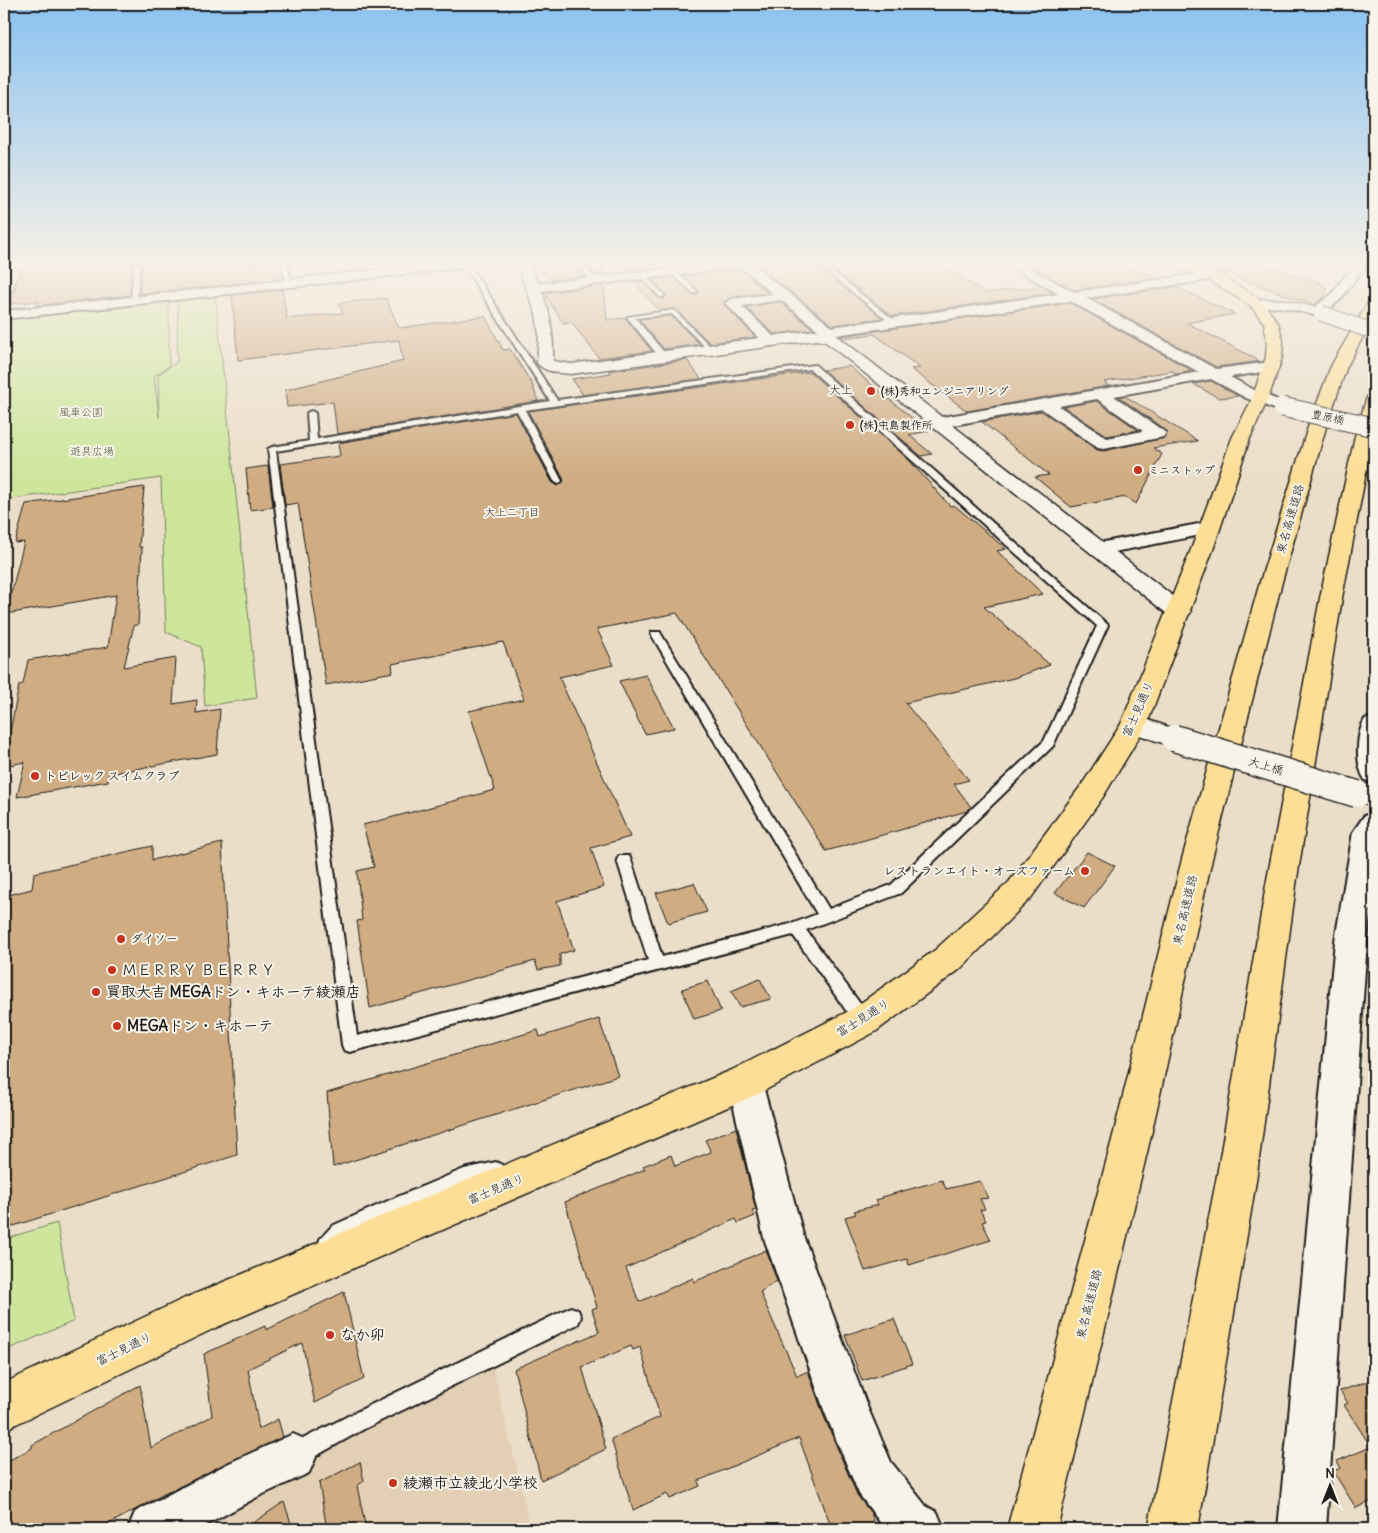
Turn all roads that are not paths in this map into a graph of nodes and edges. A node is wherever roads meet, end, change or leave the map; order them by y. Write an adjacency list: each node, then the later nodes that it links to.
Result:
1 (511, 336): 19 (lane)
2 (546, 336): 13 (street)
3 (646, 336): 13 (lane)
4 (697, 336): 12 (lane)
5 (765, 336): 11 (street)
6 (817, 336): 11 (street)
7 (830, 336): 23 (street)
8 (1144, 336): 15 (street, 豊原橋)
9 (1273, 336): 14 (main road, 富士見通り)
10 (1357, 336): 45 (main road, 東名高速道路)
11 (771, 342): 12 (street)
12 (711, 350): 13 (street)
13 (664, 357)
14 (1270, 367): 15 (street); 17 (main road, 富士見通り)
15 (1213, 374): 16 (street); 17 (street, 豊原橋)
16 (1100, 394): 20 (street); 20 (street)
17 (1260, 400): 24 (street, 豊原橋, bridge); 27 (main road, 富士見通り)
18 (1374, 400): 46 (main road)
19 (555, 404): 21 (lane); 35 (lane)
20 (1045, 404): 23 (street)
21 (520, 409): 25 (lane); 26 (lane)
22 (311, 413): 25 (lane)
23 (937, 423): 28 (street)
24 (1374, 427)
25 (313, 442): 37 (lane)
26 (558, 481)
27 (1209, 528): 28 (street); 29 (main road, 富士見通り)
28 (1099, 549): 29 (street)
29 (1179, 612): 31 (main road, 富士見通り)
30 (656, 634): 35 (lane)
31 (1134, 724): 33 (street, 大上橋, bridge); 38 (main road, 富士見通り)
32 (1374, 730): 33 (street)
33 (1370, 796): 47 (street)
34 (624, 860): 37 (lane)
35 (826, 916): 36 (lane)
36 (796, 928): 37 (lane); 38 (lane)
37 (657, 964)
38 (863, 1021): 39 (main road, 富士見通り)
39 (745, 1082): 41 (main road, 富士見通り); 43 (street)
40 (572, 1317): 42 (lane)
41 (4, 1407)
42 (293, 1457): 44 (street)
43 (911, 1527)
44 (152, 1529)
45 (1032, 1529)
46 (1173, 1529)
47 (1302, 1529)

